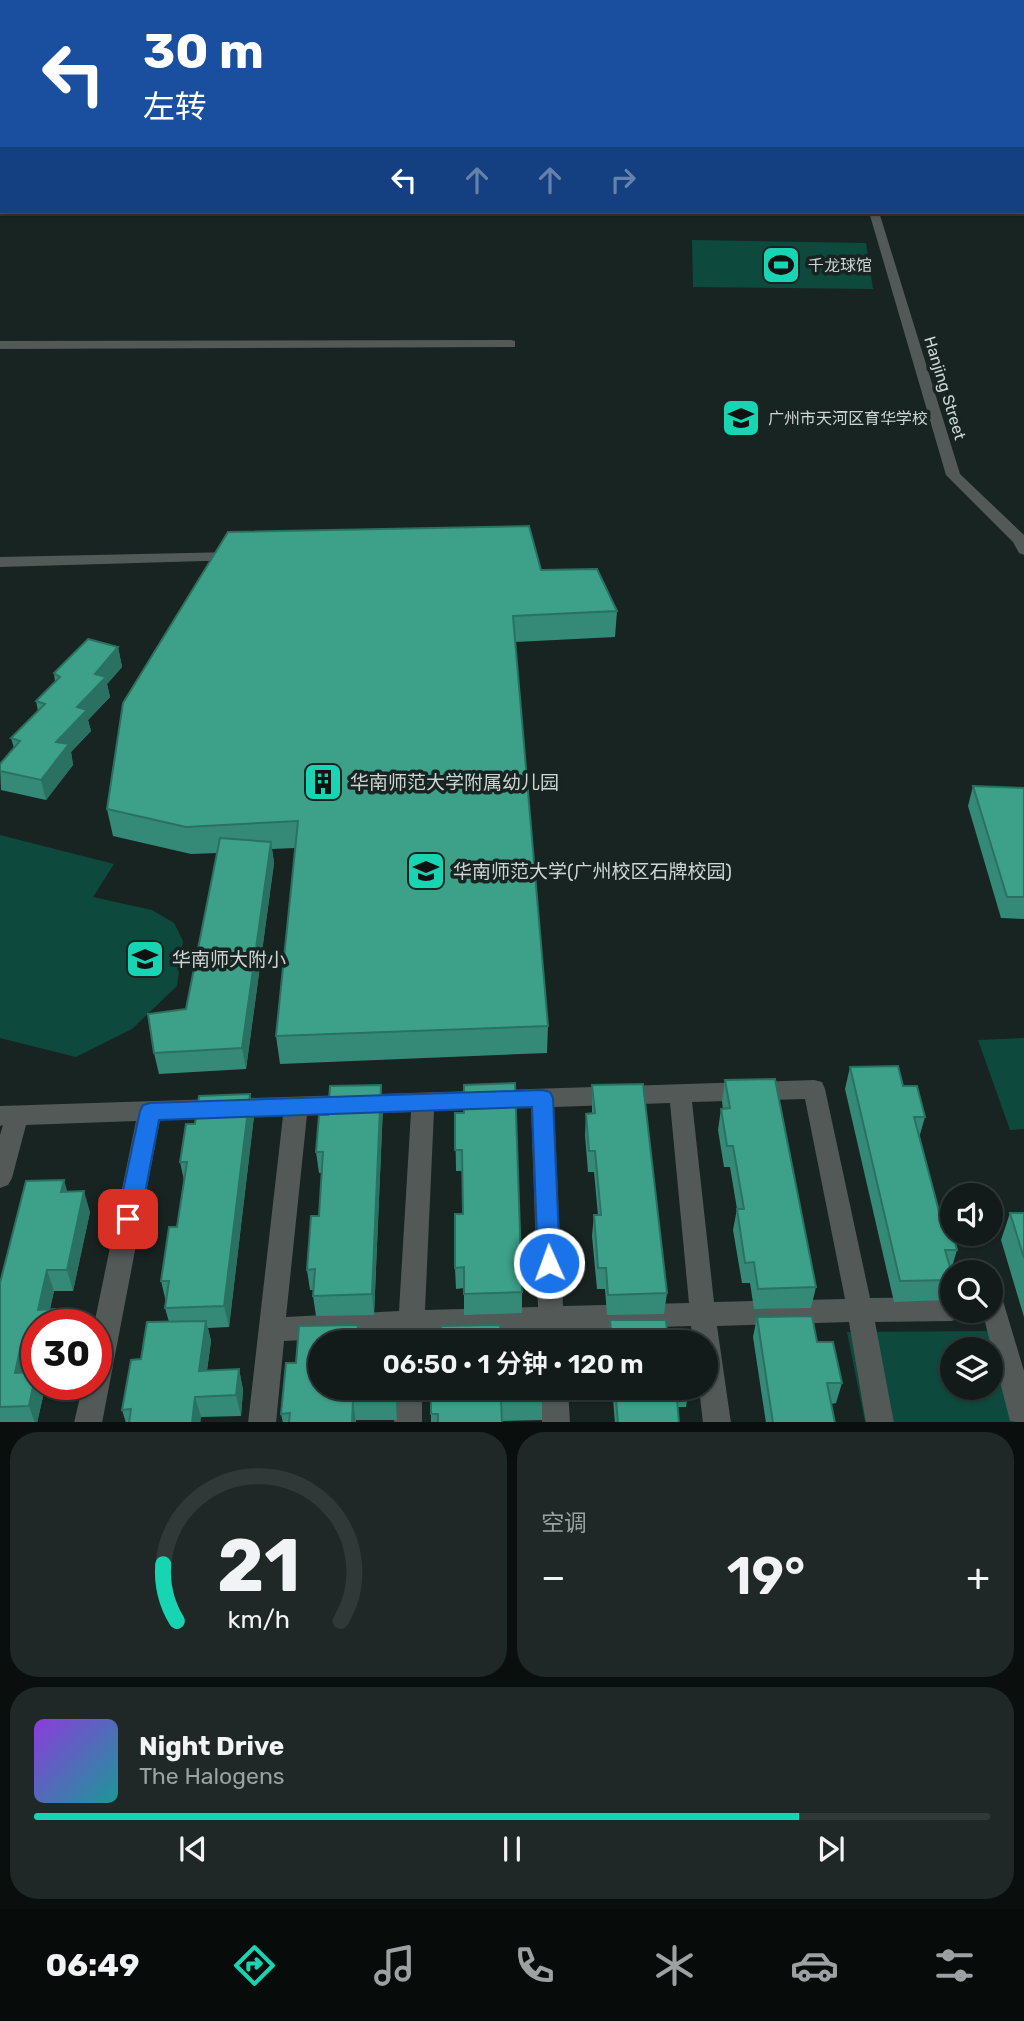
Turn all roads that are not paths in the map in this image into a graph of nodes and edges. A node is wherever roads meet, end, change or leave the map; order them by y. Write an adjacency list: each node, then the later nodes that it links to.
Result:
1 (875, 214): 4 (street, Hanjing Street)
2 (510, 344): 3 (street)
3 (0, 345)
4 (1024, 550)
5 (244, 557): 6 (street)
6 (0, 562)
7 (680, 1093): 8 (street); 16 (street); 17 (street)
8 (542, 1098): 9 (street); 21 (street)
9 (423, 1102): 10 (street); 20 (street)
10 (296, 1106): 11 (street); 19 (street)
11 (150, 1111): 12 (street); 14 (street)
12 (8, 1116): 13 (street)
13 (0, 1178)
14 (111, 1309)
15 (940, 1309): 16 (street)
16 (860, 1310): 17 (street); 32 (street)
17 (703, 1316): 21 (street); 31 (street)
18 (997, 1323): 26 (street)
19 (272, 1330): 22 (street); 28 (street)
20 (410, 1330)
21 (552, 1330)
22 (308, 1331)
23 (93, 1400): 27 (street)
24 (409, 1400): 29 (street)
25 (555, 1400): 30 (street)
26 (1024, 1421)
27 (88, 1422)
28 (262, 1422)
29 (408, 1422)
30 (556, 1422)
31 (717, 1422)
32 (880, 1422)

